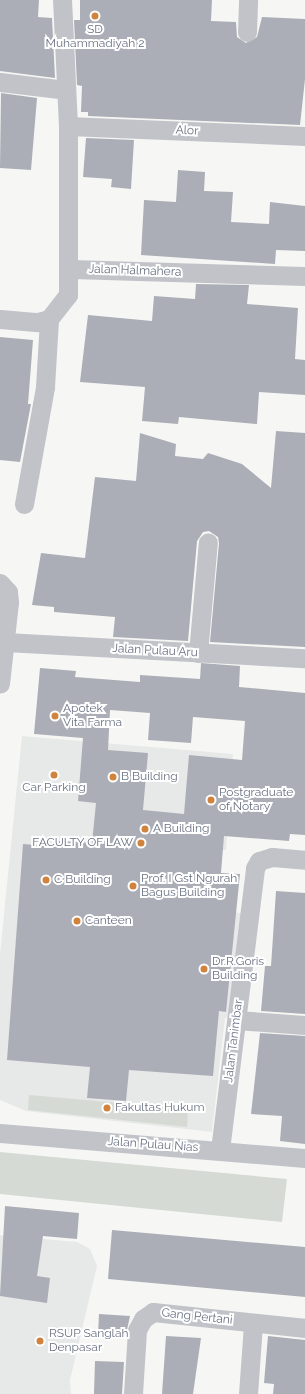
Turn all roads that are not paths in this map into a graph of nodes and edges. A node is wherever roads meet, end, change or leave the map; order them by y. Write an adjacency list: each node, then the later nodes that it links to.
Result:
1 (62, 0): 5 (street)
2 (248, 0): 3 (street)
3 (247, 32)
4 (0, 82): 5 (street)
5 (66, 90): 6 (street)
6 (68, 126): 7 (street, Alor); 8 (street)
7 (305, 136)
8 (71, 269): 9 (street, Jalan Halmahera); 11 (street, Jalan Halmahera)
9 (305, 276)
10 (0, 319): 11 (street)
11 (49, 319): 12 (street)
12 (24, 504)
13 (208, 542): 16 (street)
14 (0, 583): 15 (street)
15 (5, 642): 16 (street, Jalan Pulau Aru); 18 (street)
16 (198, 653): 17 (street, Jalan Pulau Aru)
17 (305, 658)
18 (0, 684)
19 (305, 860): 20 (street, Jalan Tanimbar)
20 (237, 1020): 21 (street); 23 (street, Jalan Tanimbar)
21 (305, 1025)
22 (0, 1133): 23 (street, Jalan Pulau Nias)
23 (220, 1150): 24 (street, Jalan Pulau Nias)
24 (305, 1158)
25 (253, 1324): 26 (street, Gang Pertani); 27 (street, Gang Pertani); 28 (street)
26 (305, 1328)
27 (132, 1394)
28 (248, 1394)

